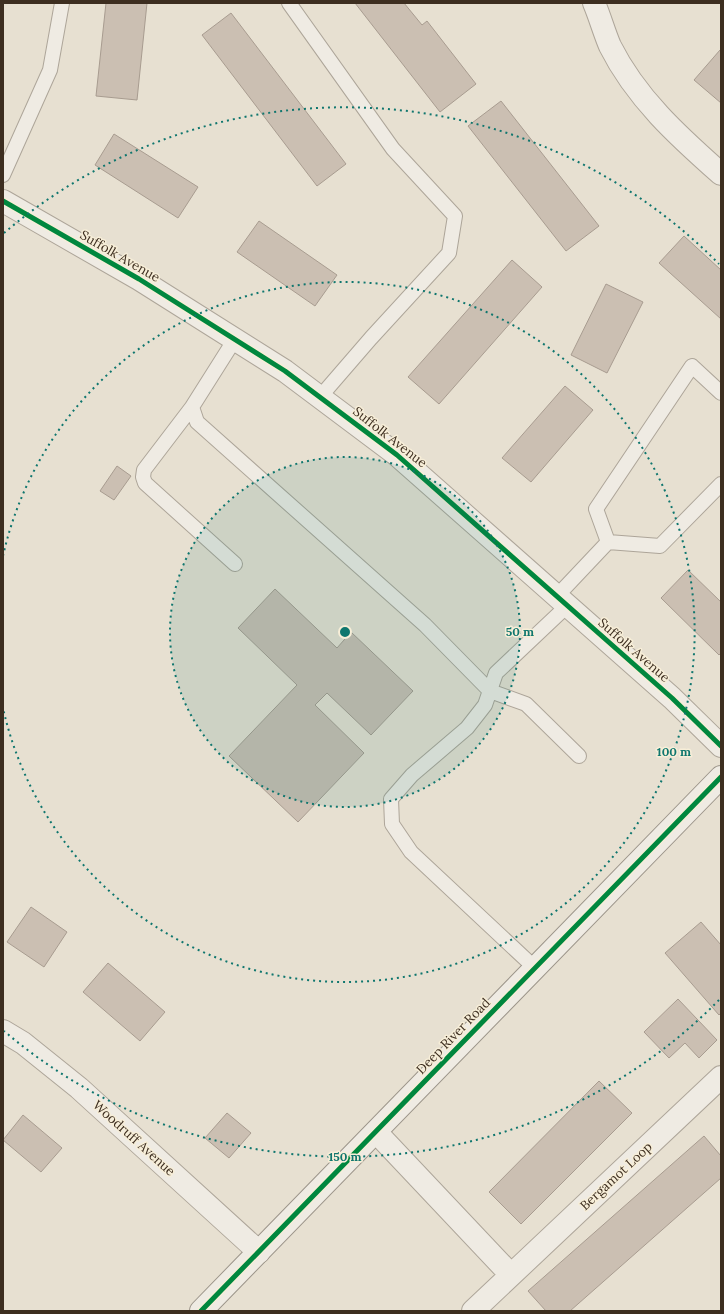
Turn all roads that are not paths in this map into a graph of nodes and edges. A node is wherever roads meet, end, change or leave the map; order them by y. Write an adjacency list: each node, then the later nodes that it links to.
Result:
1 (62, 3): 5 (lane)
2 (289, 3): 9 (lane)
3 (594, 3): 4 (street)
4 (721, 174)
5 (3, 175)
6 (3, 201): 7 (street, Suffolk Avenue)
7 (235, 339): 9 (street, Suffolk Avenue); 10 (lane)
8 (721, 393): 12 (lane)
9 (320, 397): 14 (street, Suffolk Avenue)
10 (192, 407): 13 (lane); 15 (lane)
11 (721, 484): 12 (lane)
12 (608, 542): 14 (lane)
13 (235, 564)
14 (562, 601): 15 (lane); 16 (street, Suffolk Avenue)
15 (490, 691): 17 (lane); 19 (lane)
16 (721, 746)
17 (579, 756)
18 (721, 777): 19 (street, Deep River Road)
19 (535, 968): 22 (street, Deep River Road)
20 (3, 1031): 23 (street, Woodruff Avenue)
21 (721, 1077): 24 (street, Bergamot Loop)
22 (376, 1132): 23 (street, Deep River Road); 24 (street)
23 (259, 1252): 25 (street, Deep River Road)
24 (511, 1274): 26 (street, Bergamot Loop)
25 (201, 1311)
26 (473, 1311)

